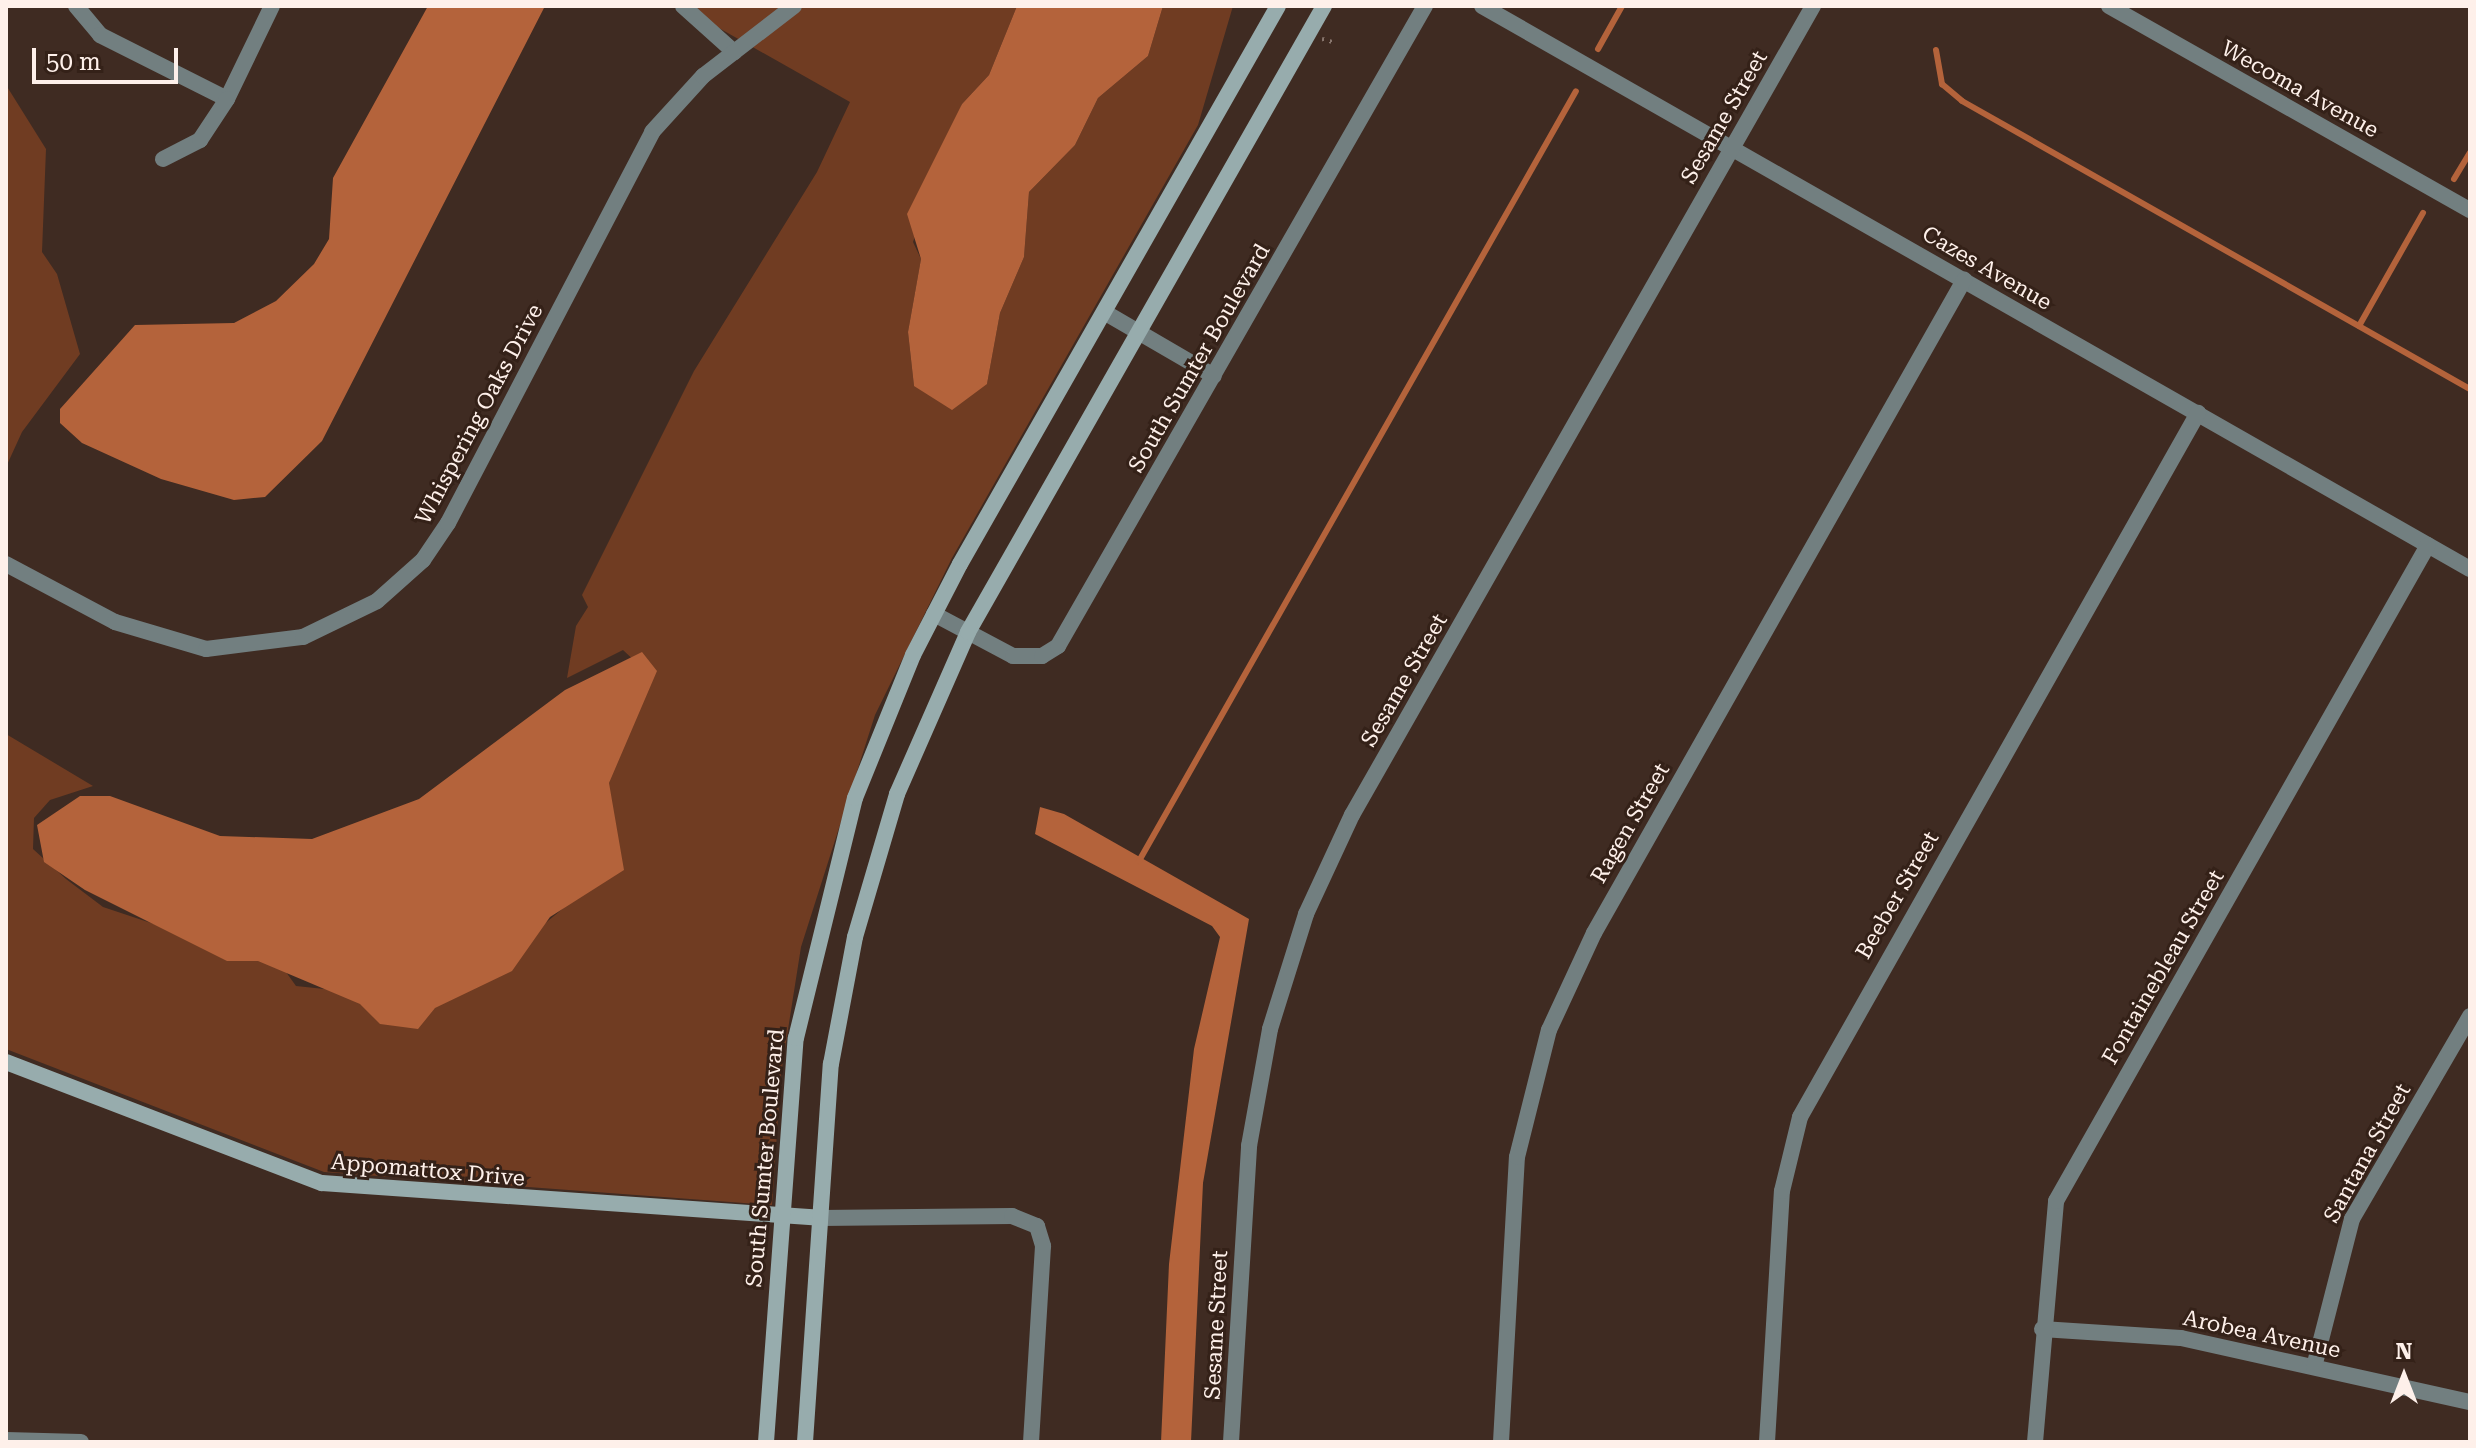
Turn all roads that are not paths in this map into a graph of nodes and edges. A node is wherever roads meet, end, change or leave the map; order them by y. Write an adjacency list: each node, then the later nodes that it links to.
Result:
1 (76, 6): 12 (street)
2 (272, 6): 12 (street)
3 (683, 6): 11 (street)
4 (794, 6): 11 (street, Whispering Oaks Drive)
5 (1278, 6): 17 (main road, South Sumter Boulevard)
6 (1324, 6): 18 (main road)
7 (1425, 6): 19 (street, South Sumter Boulevard)
8 (1482, 6): 13 (street, Cazes Avenue)
9 (1813, 6): 13 (street, Sesame Street)
10 (2109, 6): 15 (street, Wecoma Avenue)
11 (734, 52): 22 (street, Whispering Oaks Drive)
12 (227, 99): 14 (street)
13 (1731, 148): 16 (street, Cazes Avenue); 38 (street, Sesame Street)
14 (163, 159)
15 (2470, 210)
16 (1964, 280): 20 (street, Cazes Avenue); 39 (street, Ragen Street)
17 (1104, 312): 18 (street); 24 (main road, South Sumter Boulevard)
18 (1138, 332): 19 (street); 25 (main road)
19 (1214, 376): 25 (street, South Sumter Boulevard)
20 (2198, 413): 21 (street, Cazes Avenue); 40 (street, Beeber Street)
21 (2428, 545): 23 (street, Cazes Avenue); 30 (street, Fontainebleau Street)
22 (6, 564)
23 (2470, 569)
24 (934, 614): 25 (street, South Sumter Boulevard); 28 (main road, South Sumter Boulevard)
25 (968, 632): 29 (main road)
26 (2470, 1016): 31 (street, Santana Street)
27 (6, 1062): 28 (main road, Appomattox Drive)
28 (781, 1217): 29 (main road, Appomattox Drive); 35 (main road, South Sumter Boulevard)
29 (820, 1218): 36 (main road); 37 (street)
30 (2042, 1329): 31 (street, Arobea Avenue); 41 (street, Fontainebleau Street)
31 (2314, 1367): 32 (street, Arobea Avenue)
32 (2470, 1402)
33 (6, 1440): 34 (street)
34 (81, 1442)
35 (766, 1442)
36 (805, 1442)
37 (1031, 1442)
38 (1231, 1442)
39 (1501, 1442)
40 (1767, 1442)
41 (2035, 1442)

